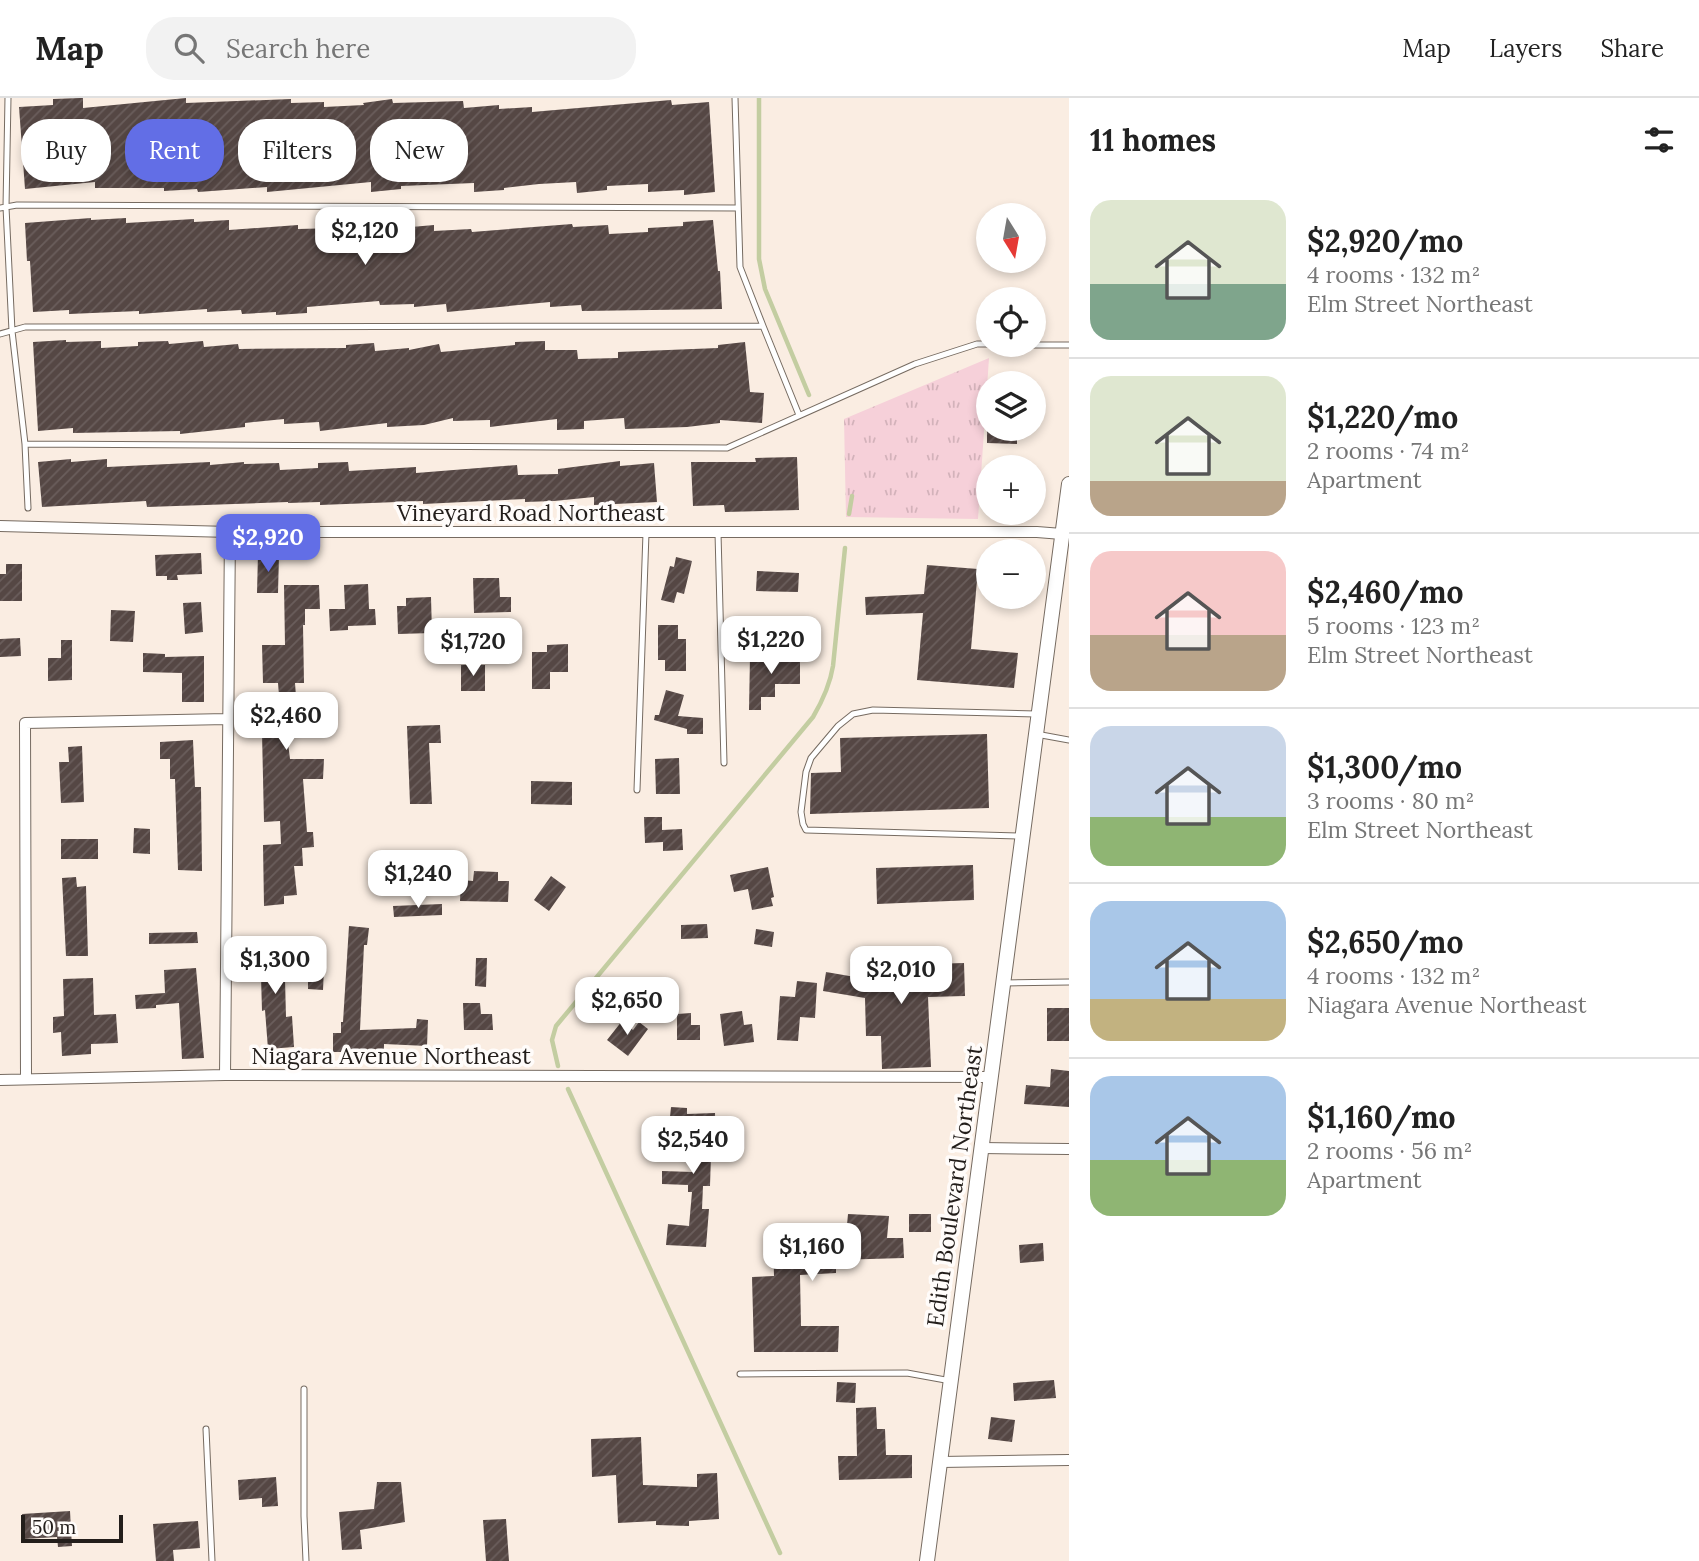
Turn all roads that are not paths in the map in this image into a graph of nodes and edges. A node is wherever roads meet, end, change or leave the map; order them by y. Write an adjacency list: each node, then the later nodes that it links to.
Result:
1 (8, 98): 3 (lane)
2 (735, 98): 4 (lane)
3 (3, 207): 4 (lane); 6 (lane)
4 (738, 208): 5 (lane)
5 (763, 326): 6 (lane); 11 (lane)
6 (12, 331): 7 (lane); 12 (lane)
7 (0, 334)
8 (976, 344): 11 (lane)
9 (1046, 345): 10 (lane)
10 (1069, 345)
11 (799, 415): 12 (lane)
12 (25, 444): 14 (lane)
13 (1069, 484): 19 (street, Edith Boulevard Northeast)
14 (28, 508)
15 (0, 526): 16 (street, Vineyard Road Northeast)
16 (230, 532): 17 (street, Vineyard Road Northeast); 23 (street)
17 (646, 533): 18 (street, Vineyard Road Northeast); 27 (lane)
18 (718, 533): 19 (street, Vineyard Road Northeast); 21 (lane)
19 (1066, 535): 22 (street, Edith Boulevard Northeast)
20 (778, 638): 21 (lane)
21 (721, 640): 26 (lane)
22 (1039, 714): 24 (street, Edith Boulevard Northeast); 28 (lane)
23 (227, 719): 31 (street); 33 (street)
24 (1036, 734): 25 (lane); 28 (street, Edith Boulevard Northeast)
25 (1069, 740)
26 (724, 763)
27 (637, 790)
28 (1023, 836): 30 (street, Edith Boulevard Northeast)
29 (1069, 982): 30 (lane)
30 (1004, 983): 32 (street, Edith Boulevard Northeast)
31 (225, 1075): 32 (street, Niagara Avenue Northeast); 33 (street, Niagara Avenue Northeast)
32 (992, 1077): 35 (street, Edith Boulevard Northeast)
33 (26, 1078): 34 (street, Niagara Avenue Northeast)
34 (0, 1080)
35 (982, 1148): 36 (street); 38 (street, Edith Boulevard Northeast)
36 (1069, 1149)
37 (740, 1374): 38 (lane)
38 (951, 1381): 42 (street, Edith Boulevard Northeast)
39 (304, 1389): 44 (lane)
40 (206, 1429): 43 (lane)
41 (1069, 1460): 42 (street)
42 (941, 1462): 45 (street, Edith Boulevard Northeast)
43 (212, 1561)
44 (306, 1561)
45 (927, 1561)

